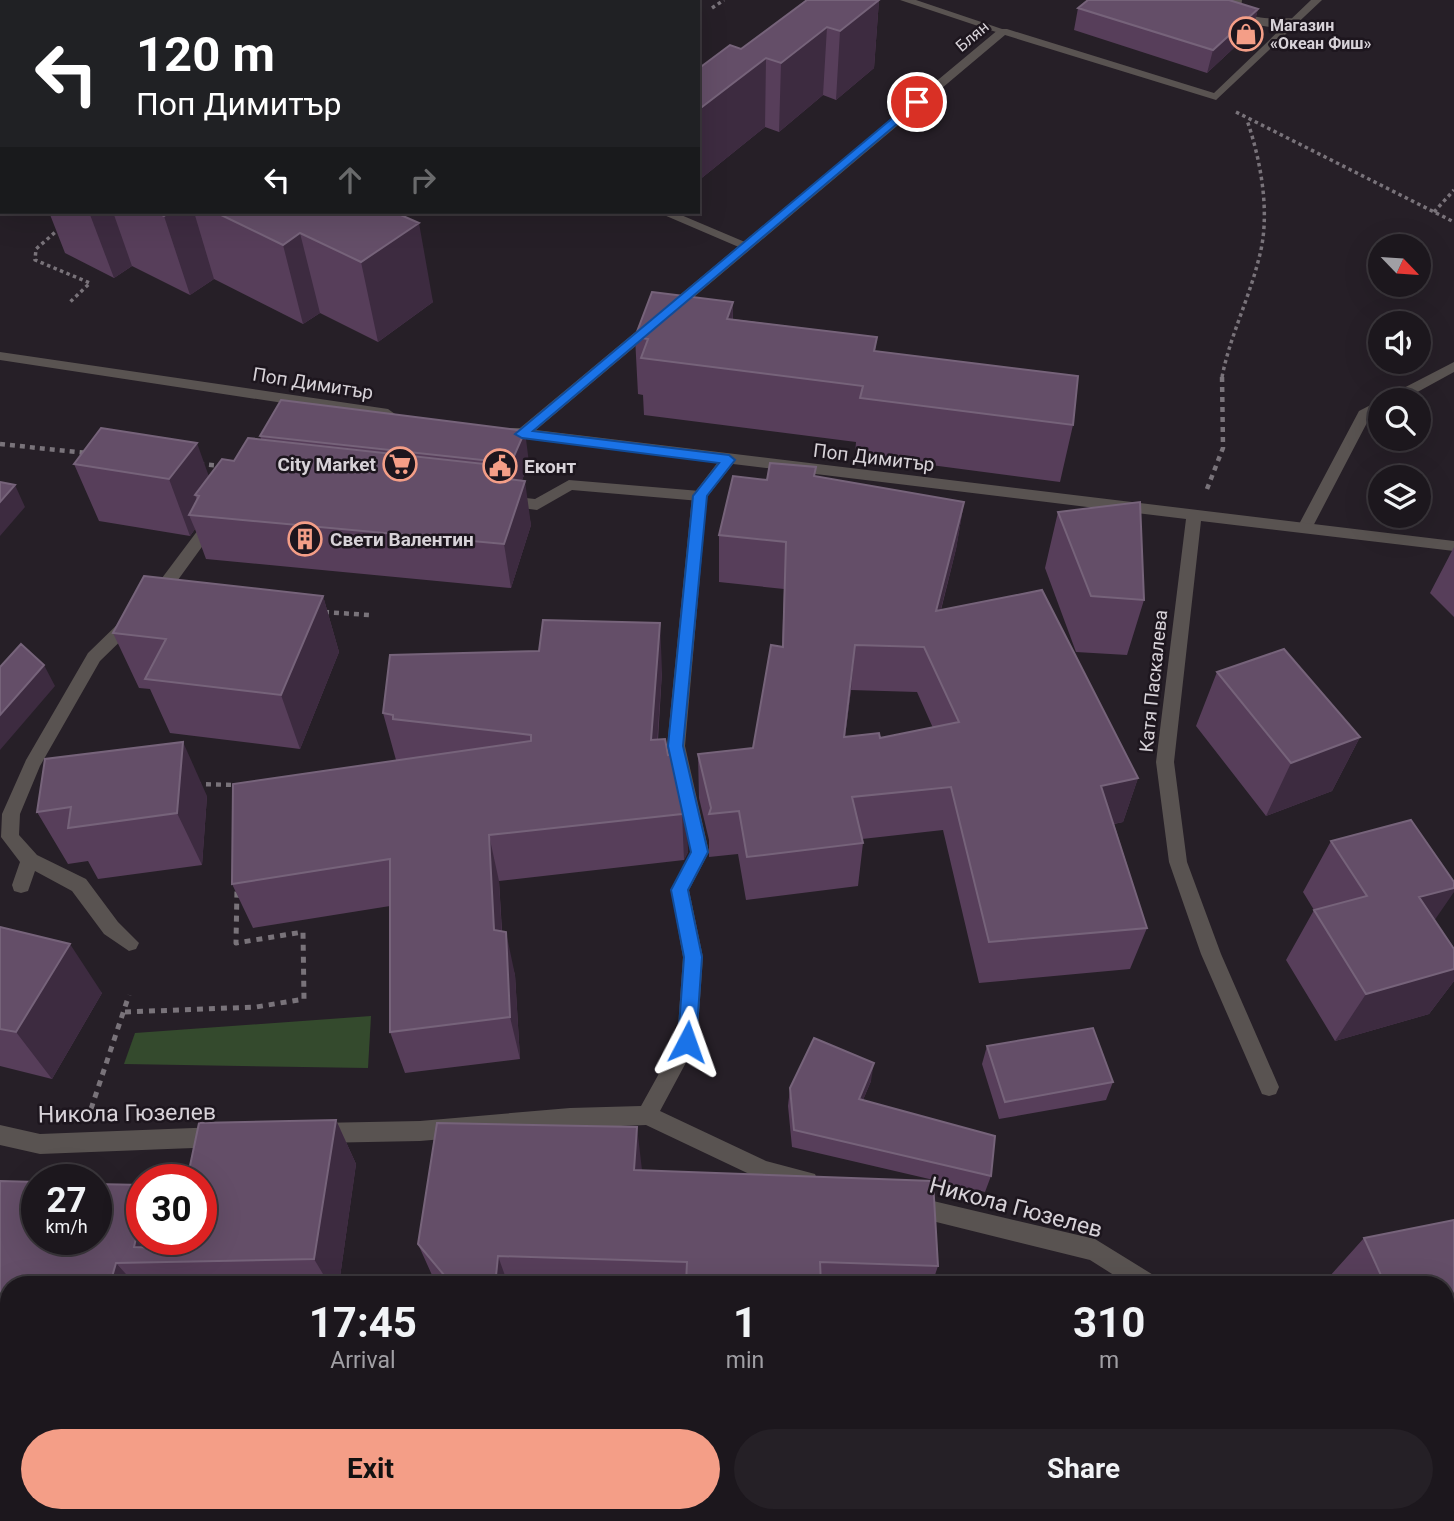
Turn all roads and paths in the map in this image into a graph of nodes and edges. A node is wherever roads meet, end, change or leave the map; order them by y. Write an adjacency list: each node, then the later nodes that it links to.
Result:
1 (724, 0): 5 (path)
2 (905, 0): 8 (street)
3 (1237, 0): 7 (street)
4 (1317, 0): 6 (street)
5 (712, 8)
6 (1295, 21): 7 (street); 9 (street)
7 (1261, 23): 9 (street)
8 (1003, 31): 10 (street, Блян); 17 (street, Блян)
9 (1285, 31): 10 (street)
10 (1216, 97): 11 (path)
11 (1247, 120): 13 (path); 34 (path)
12 (1454, 190): 13 (path)
13 (1434, 212): 15 (path)
14 (668, 214): 17 (street)
15 (1454, 222)
16 (62, 227): 18 (path)
17 (747, 245): 25 (street, Блян)
18 (68, 304)
19 (0, 356): 23 (street, Поп Димитър)
20 (1454, 366): 21 (street)
21 (1414, 388)
22 (1368, 412): 35 (street)
23 (397, 415)
24 (480, 428): 25 (street, Поп Димитър)
25 (522, 434): 28 (street, Поп Димитър)
26 (0, 444): 27 (path)
27 (94, 454)
28 (729, 460): 31 (street); 34 (street, Поп Димитър)
29 (189, 463): 30 (path)
30 (229, 467)
31 (700, 496): 32 (street); 48 (street)
32 (496, 500)
33 (225, 504): 41 (street)
34 (1194, 513): 35 (street, Поп Димитър); 47 (street, Катя Паскалева)
35 (1306, 528): 36 (street, Поп Димитър)
36 (1454, 546)
37 (315, 611): 38 (path)
38 (369, 615)
39 (184, 784): 40 (path)
40 (237, 799)
41 (30, 860): 43 (street); 44 (street)
42 (237, 877): 46 (path)
43 (21, 885)
44 (129, 943)
45 (130, 995): 46 (path)
46 (125, 1012): 53 (path)
47 (1269, 1087)
48 (647, 1115): 49 (street); 55 (street)
49 (294, 1134)
50 (0, 1135): 53 (street, Никола Гюзелев)
51 (238, 1137): 52 (street, Никола Гюзелев)
52 (210, 1138): 53 (street, Никола Гюзелев); 54 (street)
53 (55, 1144)
54 (206, 1159)
55 (830, 1187)
56 (896, 1203): 57 (street, Никола Гюзелев)
57 (1135, 1276)

